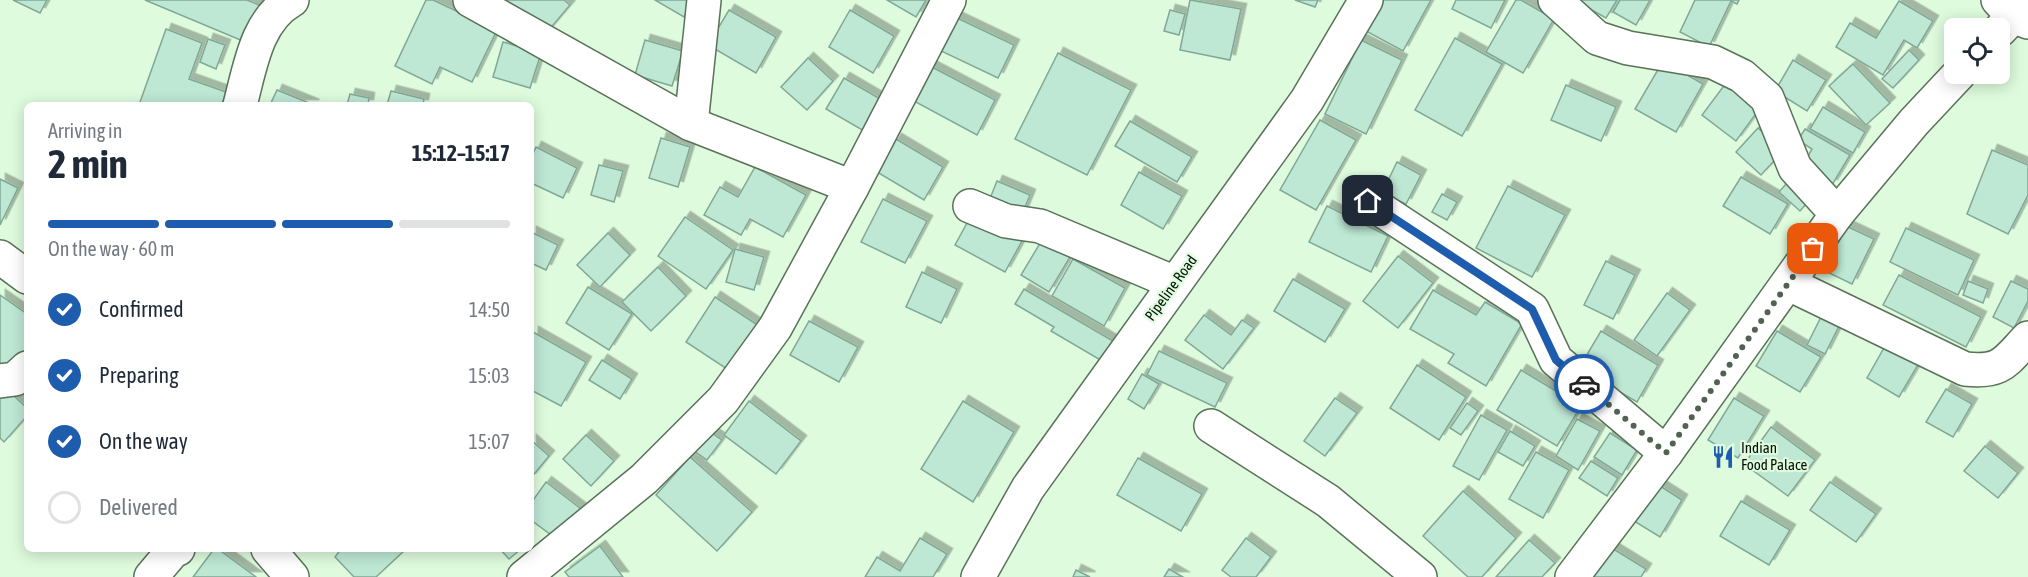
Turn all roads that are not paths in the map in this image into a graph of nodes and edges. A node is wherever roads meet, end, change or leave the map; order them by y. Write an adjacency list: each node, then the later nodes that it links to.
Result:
1 (292, 0): 8 (street)
2 (470, 0): 9 (street)
3 (704, 0): 9 (street)
4 (949, 0): 10 (street)
5 (1366, 0): 16 (street, Pipeline Road)
6 (1557, 1): 13 (street)
7 (1950, 84): 13 (street)
8 (241, 102)
9 (691, 124): 10 (street)
10 (852, 187): 27 (street)
11 (1368, 201): 22 (street)
12 (970, 206): 16 (street)
13 (1837, 214): 17 (street)
14 (0, 257): 15 (street)
15 (24, 275)
16 (1175, 283): 28 (street, Pipeline Road)
17 (1788, 284): 18 (street); 22 (street)
18 (2028, 338)
19 (24, 371): 20 (street)
20 (0, 381)
21 (1211, 426): 29 (street)
22 (1666, 453): 30 (street)
23 (172, 552): 25 (street)
24 (271, 552): 26 (street)
25 (151, 577)
26 (292, 577)
27 (524, 577)
28 (978, 577)
29 (1420, 577)
30 (1572, 577)

